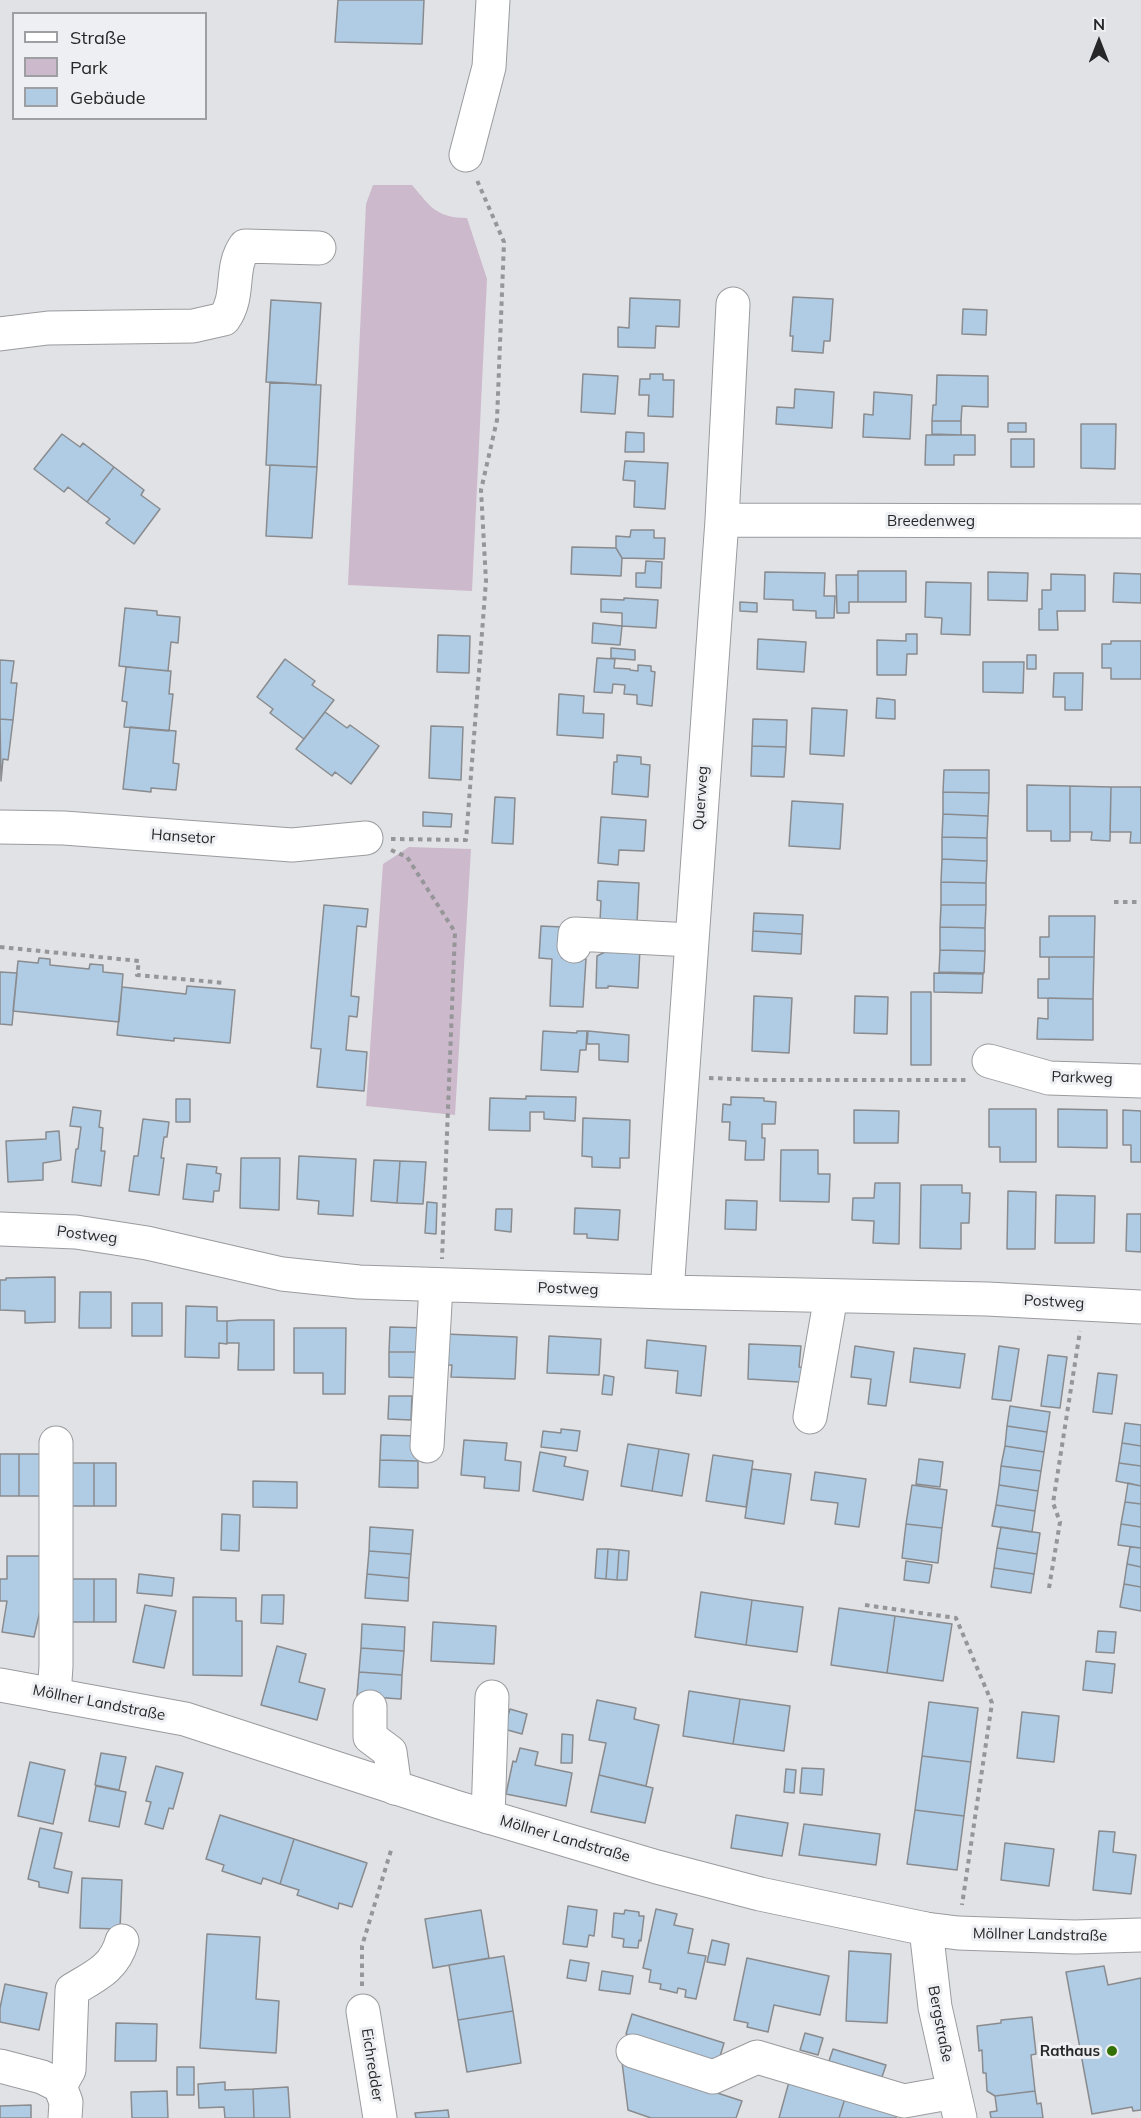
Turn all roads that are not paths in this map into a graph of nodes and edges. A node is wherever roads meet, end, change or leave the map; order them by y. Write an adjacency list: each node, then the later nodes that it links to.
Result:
1 (493, 0): 2 (street)
2 (466, 156)
3 (319, 248): 5 (street)
4 (733, 304): 6 (street, Querweg)
5 (0, 334)
6 (722, 520): 7 (street, Breedenweg); 10 (street, Querweg)
7 (1141, 521)
8 (0, 827): 9 (street, Hansetor)
9 (366, 838)
10 (691, 940): 11 (street); 16 (street, Querweg)
11 (574, 946)
12 (989, 1061): 13 (street, Parkweg)
13 (1141, 1081)
14 (0, 1228): 15 (street, Postweg)
15 (439, 1286): 16 (street, Postweg); 21 (street)
16 (667, 1292): 17 (street, Postweg)
17 (831, 1296): 18 (street, Postweg); 19 (street)
18 (1141, 1307)
19 (810, 1417)
20 (56, 1443): 23 (street)
21 (427, 1446)
22 (0, 1685): 23 (street, Möllner Landstraße)
23 (54, 1695): 26 (street, Möllner Landstraße)
24 (492, 1697): 27 (street)
25 (370, 1707): 26 (street)
26 (395, 1788): 27 (street, Möllner Landstraße)
27 (488, 1817): 28 (street, Möllner Landstraße)
28 (926, 1929): 29 (street, Möllner Landstraße); 35 (street, Bergstraße)
29 (1141, 1935)
30 (122, 1941): 34 (street)
31 (363, 2011): 37 (street, Eichredder)
32 (633, 2051): 35 (street)
33 (0, 2066): 34 (street)
34 (60, 2086): 36 (street)
35 (957, 2105)
36 (64, 2118)
37 (380, 2118)

